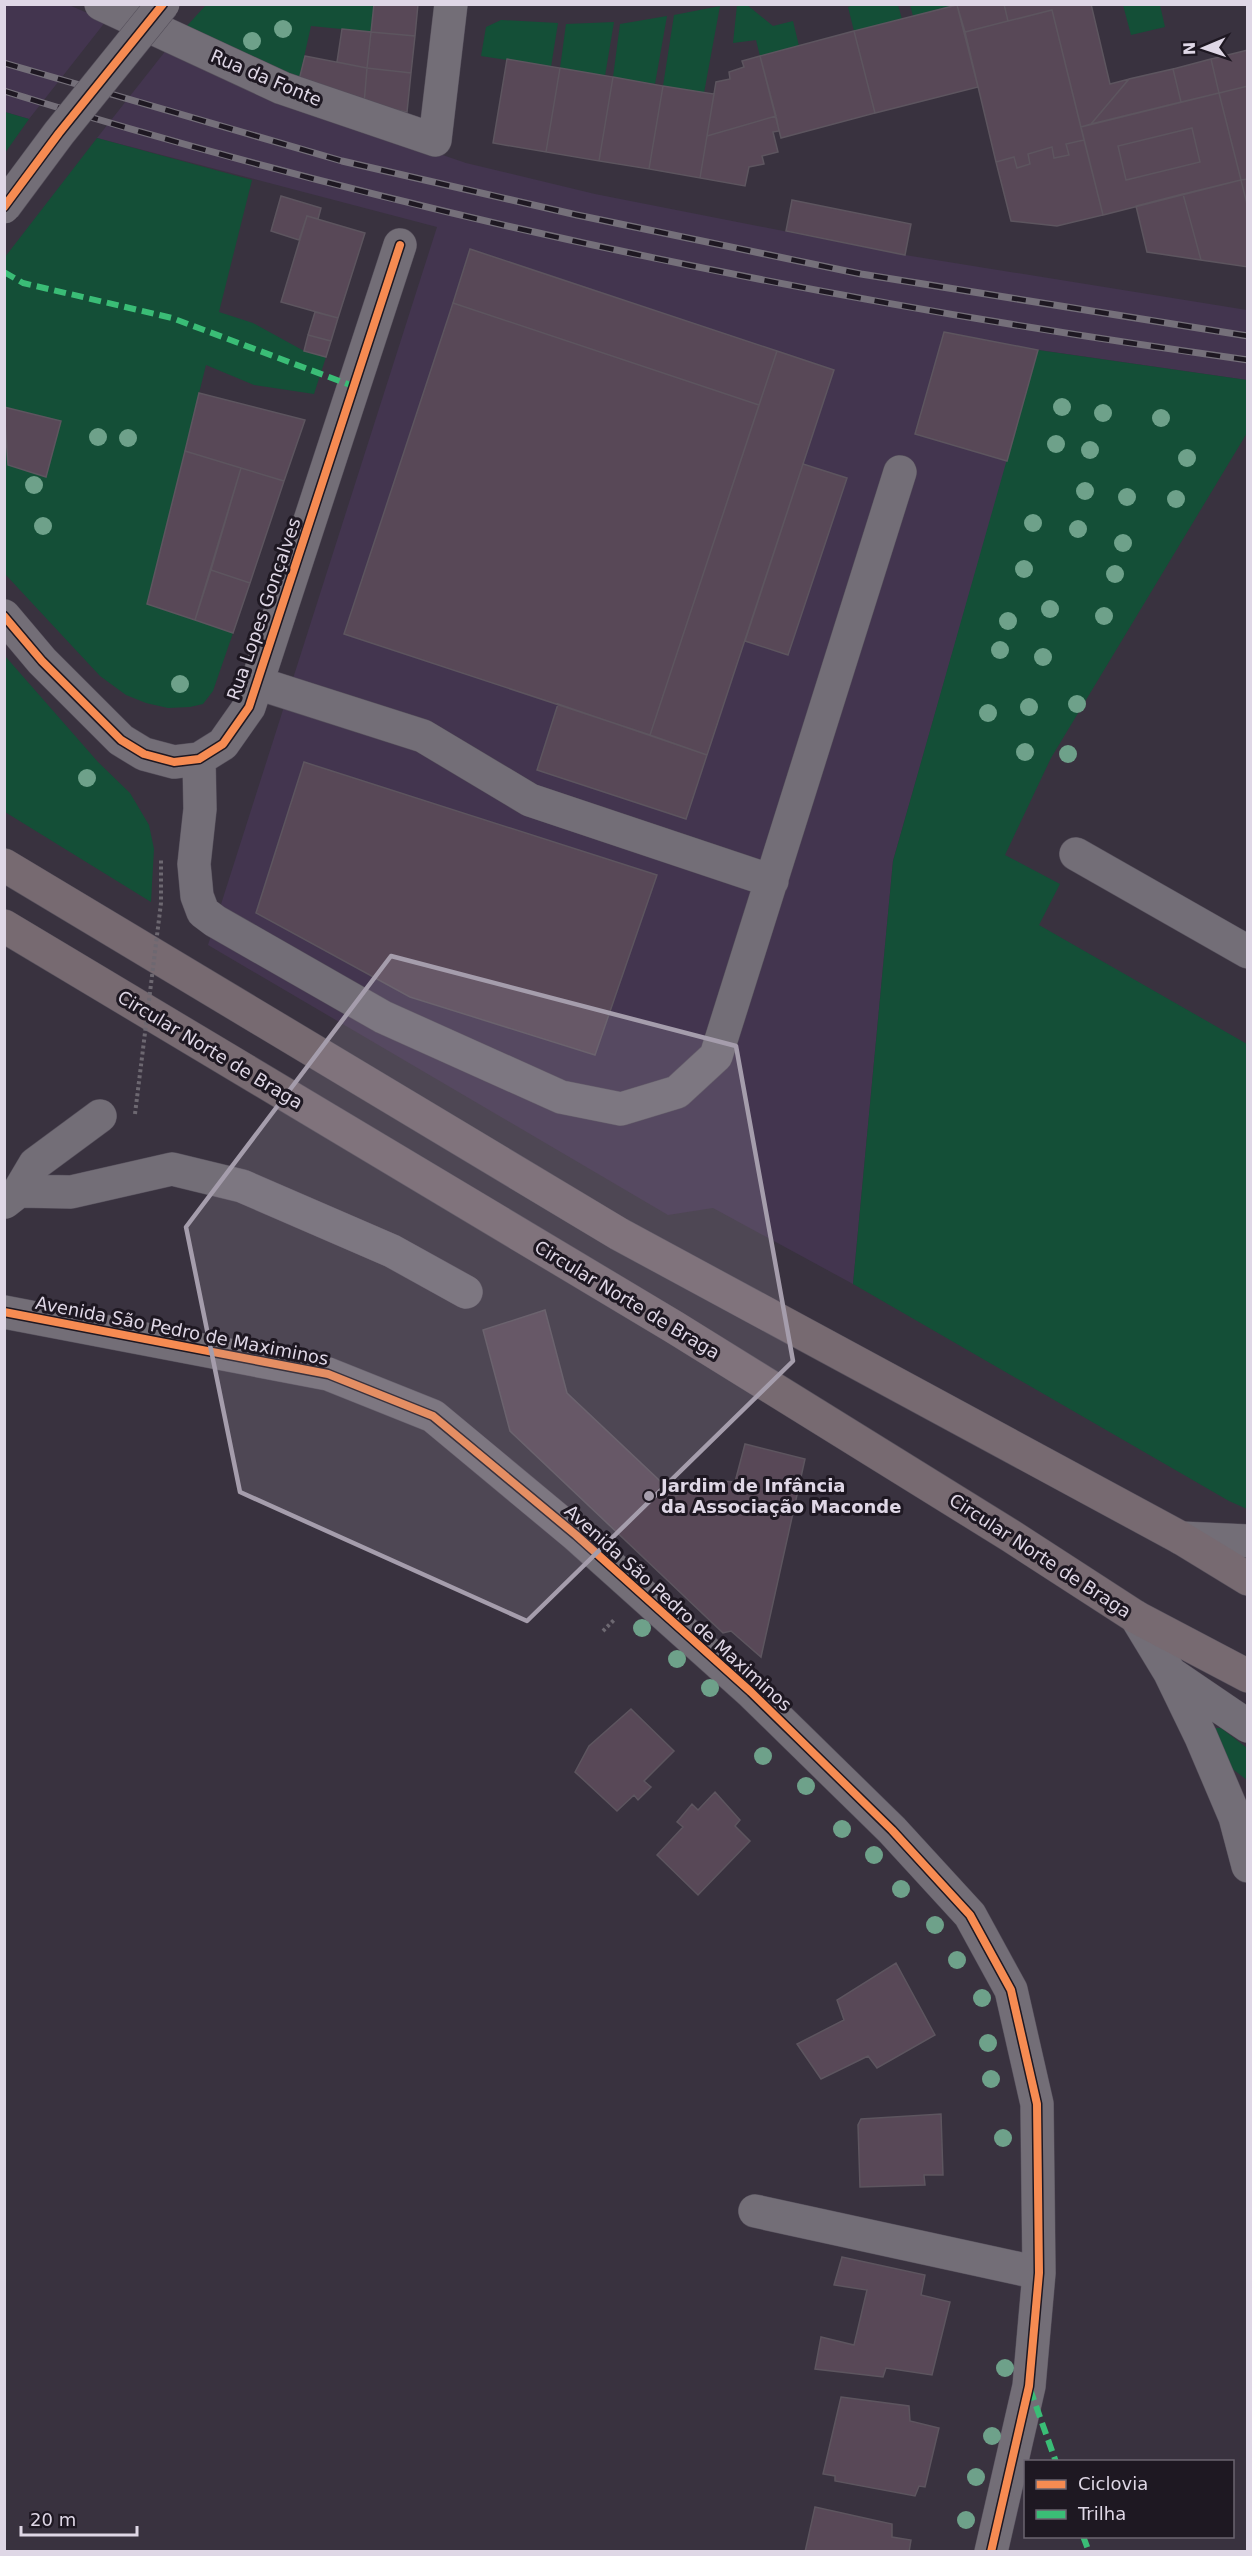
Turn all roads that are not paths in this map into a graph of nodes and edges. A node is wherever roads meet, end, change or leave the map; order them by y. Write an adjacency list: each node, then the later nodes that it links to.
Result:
1 (101, 4): 3 (street, Rua da Fonte)
2 (163, 4): 4 (street, bridge)
3 (451, 4)
4 (4, 207)
5 (400, 245): 8 (street, Rua Lopes Gonçalves)
6 (900, 472): 12 (street)
7 (4, 616): 9 (street, Rua Lopes Gonçalves)
8 (257, 683): 9 (street, Rua Lopes Gonçalves); 12 (street)
9 (199, 759): 12 (street)
10 (1076, 854): 14 (street)
11 (4, 865): 19 (highway)
12 (772, 881)
13 (4, 926): 22 (highway, Circular Norte de Braga)
14 (1243, 940)
15 (100, 1116): 16 (street)
16 (12, 1197): 17 (street)
17 (466, 1292)
18 (4, 1312): 28 (street, Avenida São Pedro de Maximinos)
19 (1181, 1538): 20 (street); 21 (highway)
20 (1248, 1541)
21 (1248, 1579)
22 (1136, 1617): 23 (street); 24 (highway, Circular Norte de Braga)
23 (1170, 1673): 25 (street); 26 (street)
24 (1248, 1676)
25 (1248, 1726)
26 (1248, 1866)
27 (755, 2211): 28 (street)
28 (1039, 2273): 29 (street, Avenida São Pedro de Maximinos)
29 (991, 2552)

